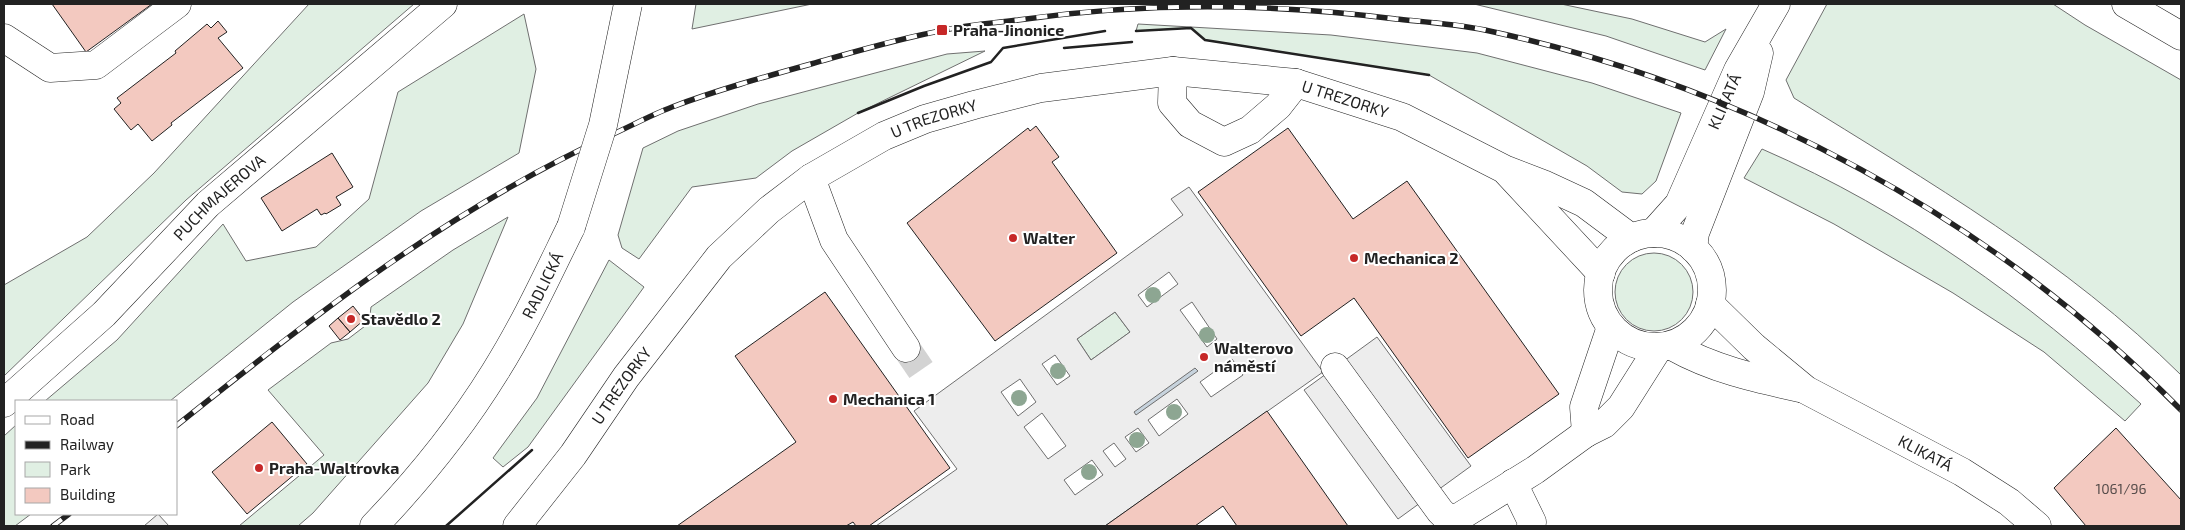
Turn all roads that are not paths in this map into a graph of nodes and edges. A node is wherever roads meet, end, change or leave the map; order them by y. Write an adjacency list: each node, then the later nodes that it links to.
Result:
1 (177, 4): 7 (street)
2 (443, 4): 21 (street, PUCHMAJEROVA)
3 (628, 4): 24 (street, RADLICKÁ, bridge)
4 (2126, 4): 6 (street)
5 (1772, 12): 12 (street, KLIKATÁ); 13 (street, KLIKATÁ)
6 (2181, 36)
7 (4, 38)
8 (1173, 71): 9 (street, U TREZORKY); 9 (street); 11 (street, U TREZORKY)
9 (1296, 83): 10 (street, U TREZORKY)
10 (1504, 169): 12 (street, U TREZORKY); 14 (street, U TREZORKY)
11 (811, 178): 18 (street); 25 (street, U TREZORKY)
12 (1642, 236): 13 (street); 14 (street, KLIKATÁ)
13 (1693, 248): 15 (street)
14 (1600, 273): 16 (street, KLIKATÁ)
15 (1710, 304): 17 (street); 20 (street, KLIKATÁ)
16 (1611, 327): 17 (street, KLIKATÁ); 22 (street)
17 (1665, 346): 20 (street, KLIKATÁ); 22 (street)
18 (906, 348)
19 (1335, 367): 23 (street)
20 (1806, 390): 27 (street, KLIKATÁ)
21 (4, 403)
22 (1586, 433): 23 (street)
23 (1513, 483): 26 (street)
24 (374, 526)
25 (517, 526)
26 (1531, 526)
27 (2037, 526)

